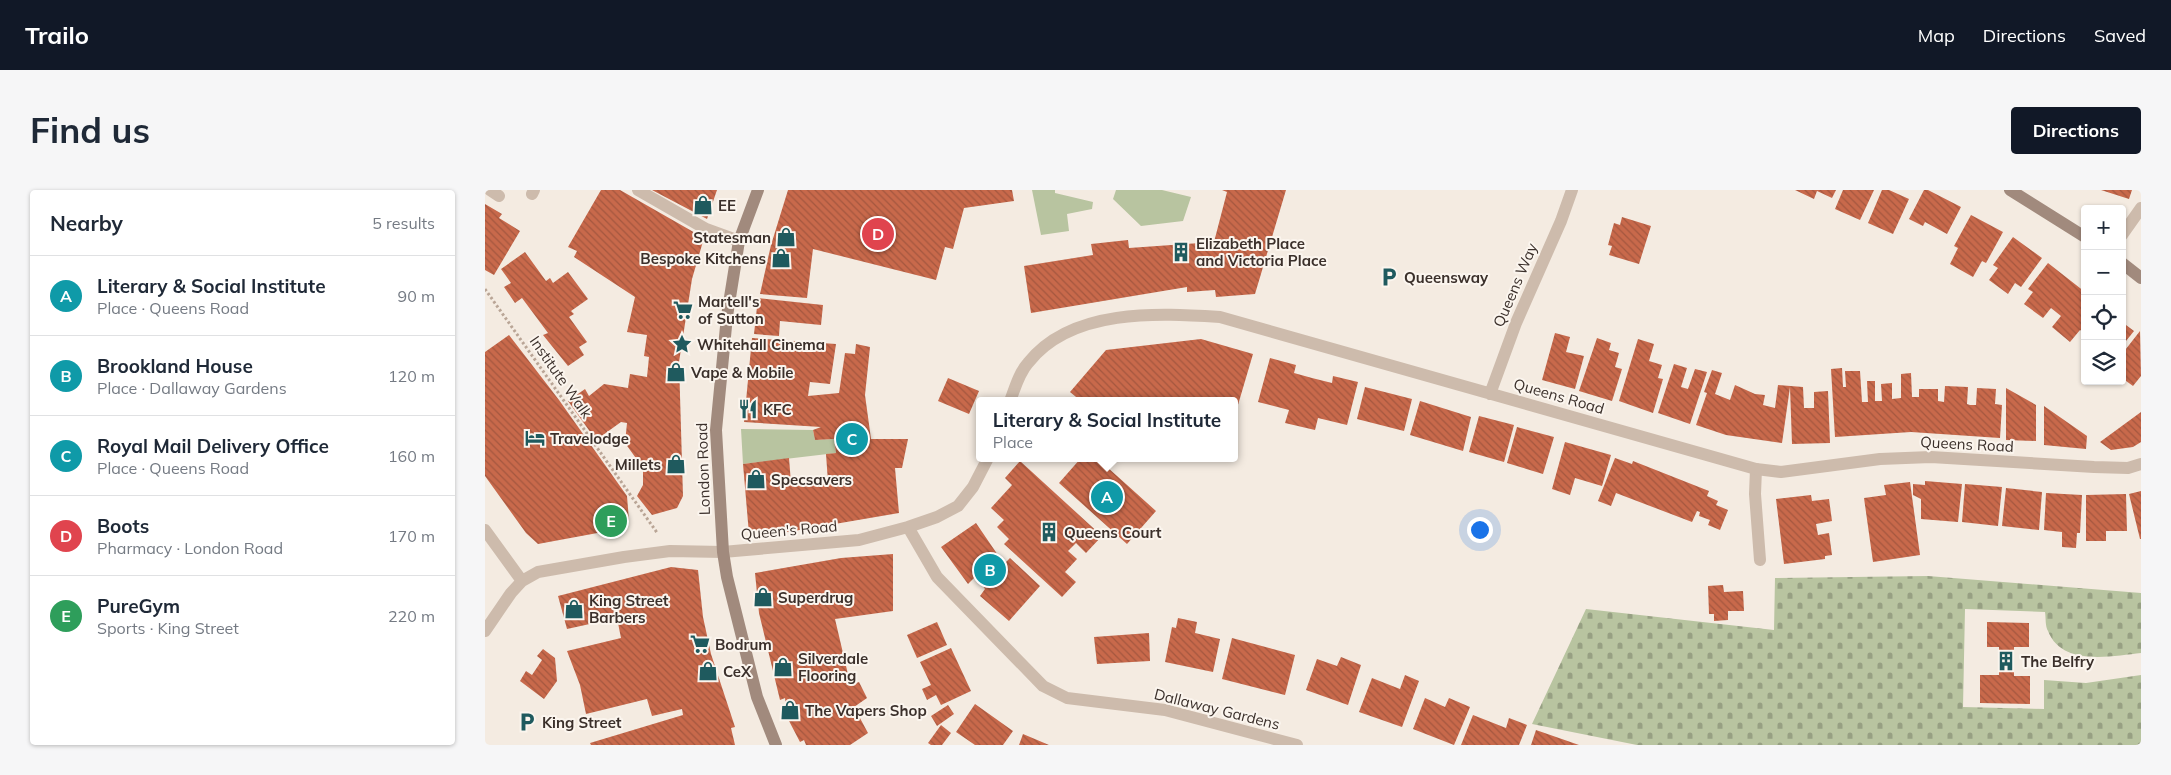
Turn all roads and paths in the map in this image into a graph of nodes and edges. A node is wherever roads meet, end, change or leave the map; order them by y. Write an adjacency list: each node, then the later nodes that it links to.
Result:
1 (638, 190): 8 (street)
2 (758, 190): 8 (street, London Road)
3 (1572, 190): 12 (street, Queens Way)
4 (2010, 190): 7 (street)
5 (2141, 208): 6 (street)
6 (2126, 229)
7 (2081, 234)
8 (739, 241): 20 (street, London Road)
9 (2126, 267): 10 (street)
10 (2141, 278)
11 (485, 289): 19 (path, Institute Walk)
12 (1489, 394): 13 (street, Queens Road); 16 (street, Queens Road)
13 (1012, 397)
14 (986, 462): 17 (street)
15 (2141, 464): 16 (street, Queens Road)
16 (1756, 469): 21 (street)
17 (908, 527): 20 (street, Queen's Road); 25 (street, Dallaway Gardens)
18 (485, 530): 22 (street)
19 (670, 551): 20 (street); 22 (street)
20 (723, 552): 24 (street, London Road)
21 (1760, 560)
22 (522, 581): 23 (street)
23 (485, 631)
24 (776, 745)
25 (1297, 745)

